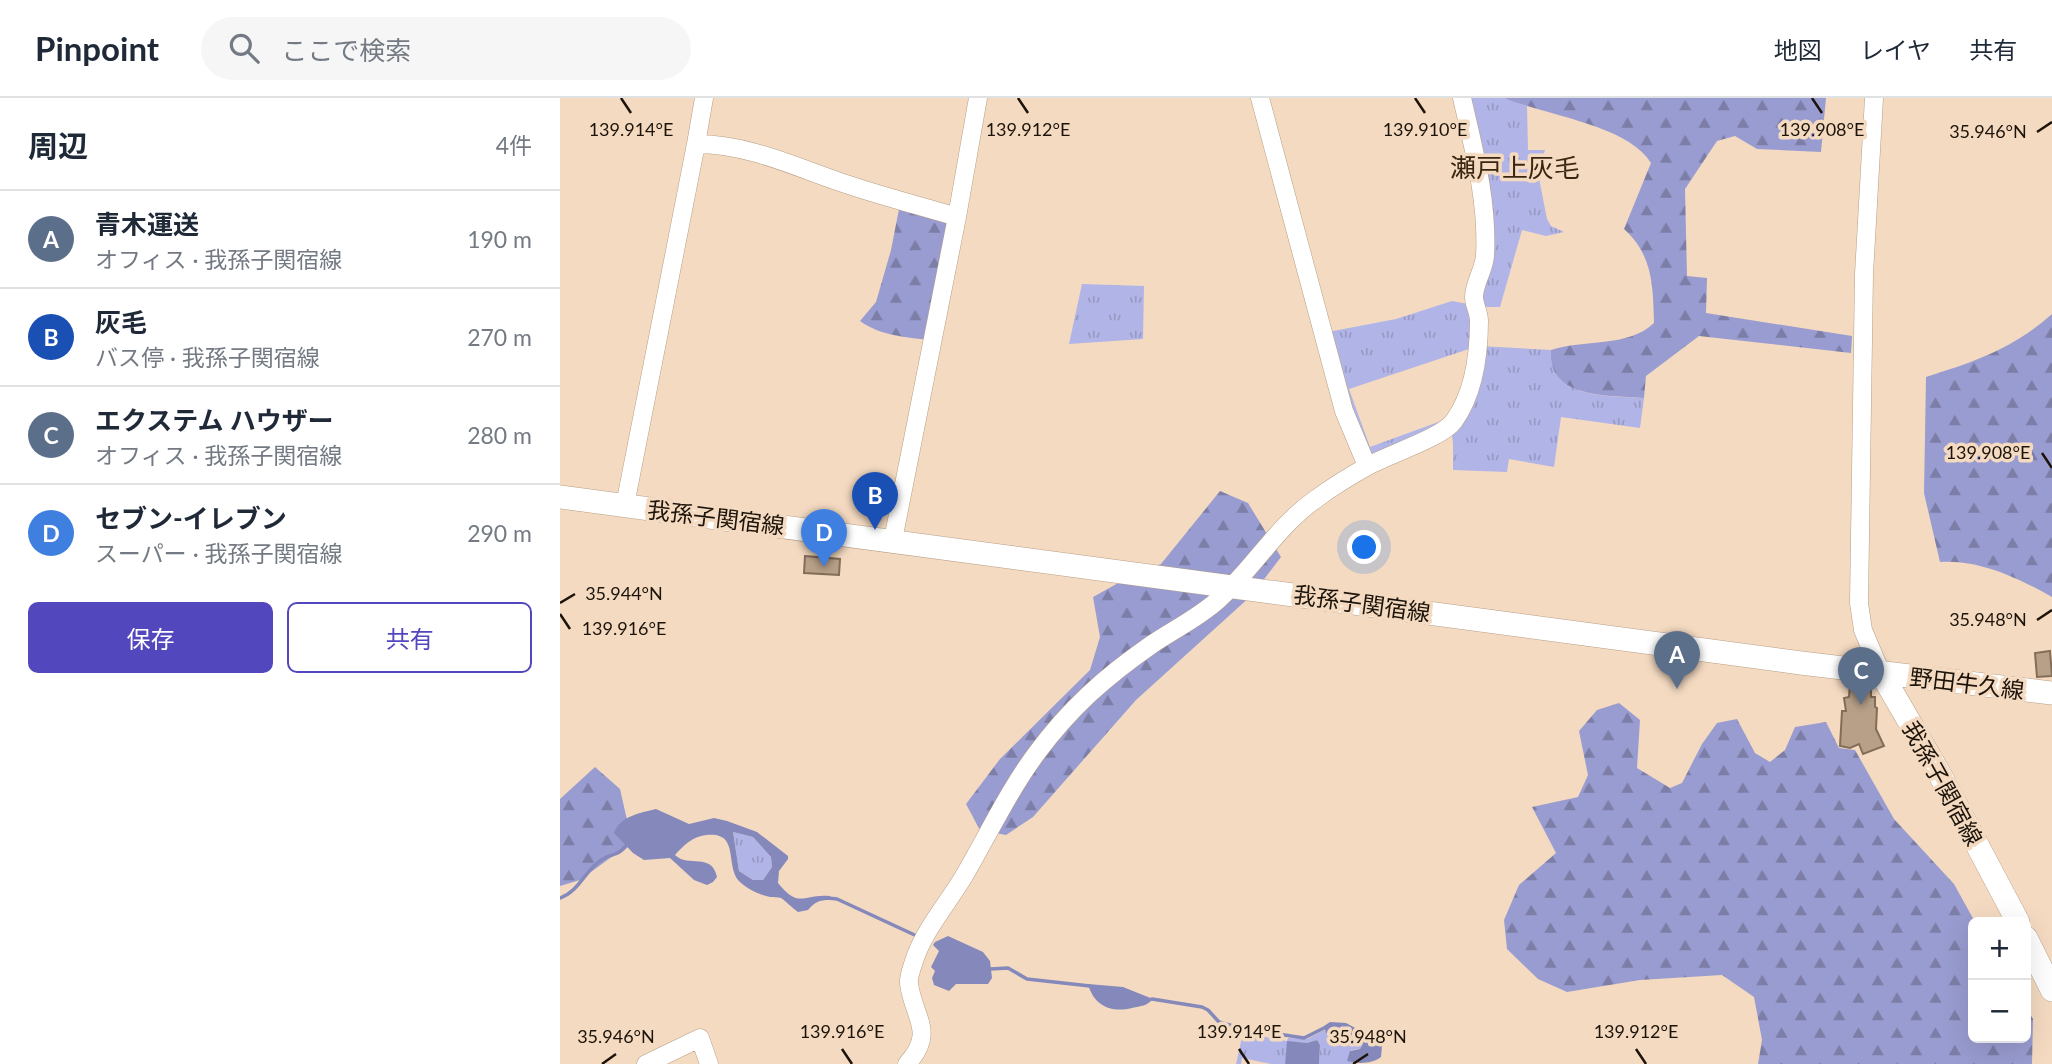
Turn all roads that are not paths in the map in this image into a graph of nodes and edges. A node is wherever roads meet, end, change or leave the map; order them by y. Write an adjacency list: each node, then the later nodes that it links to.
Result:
1 (704, 98): 6 (street)
2 (978, 98): 7 (street)
3 (1260, 98): 8 (street)
4 (1462, 98): 8 (street)
5 (1874, 98): 13 (street)
6 (696, 144): 7 (street); 10 (street)
7 (957, 217): 11 (street)
8 (1367, 466): 12 (street)
9 (560, 497): 10 (main road, 我孫子関宿線)
10 (625, 505): 11 (main road, 我孫子関宿線)
11 (893, 540): 12 (main road, 我孫子関宿線)
12 (1232, 586): 13 (main road, 我孫子関宿線); 20 (street)
13 (1881, 673): 14 (main road, 野田牛久線); 15 (main road, 我孫子関宿線)
14 (2052, 694)
15 (2015, 917)
16 (2031, 948): 17 (main road)
17 (2052, 990)
18 (646, 1064): 19 (street)
19 (709, 1064)
20 (907, 1064)

